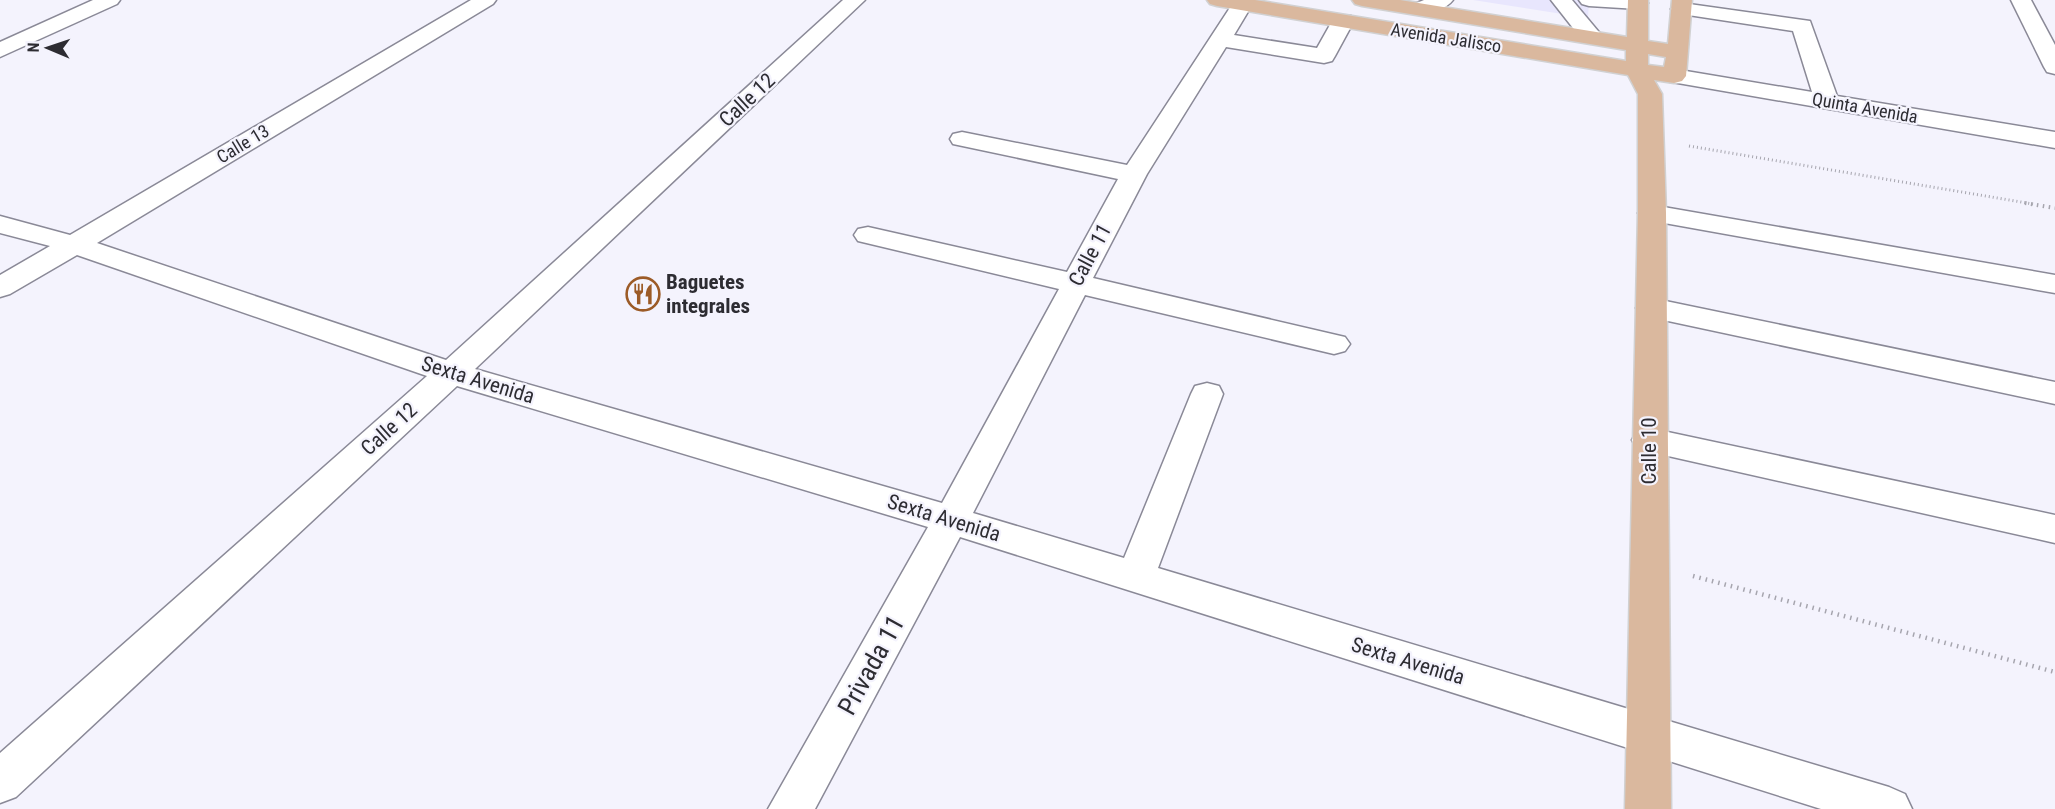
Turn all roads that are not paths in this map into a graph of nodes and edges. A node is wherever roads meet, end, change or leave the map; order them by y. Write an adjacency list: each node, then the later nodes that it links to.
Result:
1 (110, 0): 17 (street)
2 (486, 0): 28 (street, Calle 13)
3 (855, 0): 34 (street, Calle 12)
4 (1362, 0): 12 (main road, Avenida Jalisco)
5 (1443, 0): 12 (street)
6 (1560, 0): 14 (street)
7 (1589, 0): 10 (street)
8 (2021, 0): 19 (street)
9 (1235, 1): 13 (main road, Avenida Jalisco); 15 (street, Calle 11)
10 (1638, 2): 16 (main road, Calle 10)
11 (1682, 5): 18 (main road, Calle 10); 21 (street)
12 (1419, 9): 14 (main road, Avenida Jalisco)
13 (1343, 21): 15 (street); 20 (main road, Avenida Jalisco)
14 (1592, 37): 16 (main road, Avenida Jalisco)
15 (1220, 39): 24 (street, Calle 11)
16 (1637, 45): 18 (main road, Avenida Jalisco); 20 (main road, Calle 10)
17 (0, 50)
18 (1677, 52): 20 (main road, Calle 10)
19 (2055, 67)
20 (1654, 80): 21 (street, Quinta Avenida); 25 (main road, Calle 10)
21 (1827, 102): 23 (street, Quinta Avenida)
22 (962, 139): 24 (street)
23 (2055, 140)
24 (1134, 174): 29 (street, Calle 11)
25 (1652, 213): 30 (street); 32 (main road, Calle 10)
26 (0, 224): 28 (street, Sexta Avenida)
27 (868, 235): 29 (street)
28 (73, 244): 31 (street, Calle 13); 34 (street, Sexta Avenida)
29 (1075, 284): 33 (street); 38 (street, Calle 11)
30 (2055, 284)
31 (0, 288)
32 (1651, 308): 35 (street); 37 (main road, Calle 10)
33 (1334, 344)
34 (451, 373): 38 (street, Sexta Avenida); 42 (street, Calle 12)
35 (2055, 393)
36 (1207, 394): 40 (street)
37 (1649, 440): 39 (street); 41 (main road, Calle 10)
38 (951, 520): 40 (street, Sexta Avenida); 43 (street, Privada 11)
39 (2055, 530)
40 (1135, 577): 41 (street, Sexta Avenida)
41 (1647, 735): 44 (main road, Calle 10); 45 (street, Sexta Avenida)
42 (0, 782)
43 (791, 809)
44 (1648, 809)
45 (1889, 809)

